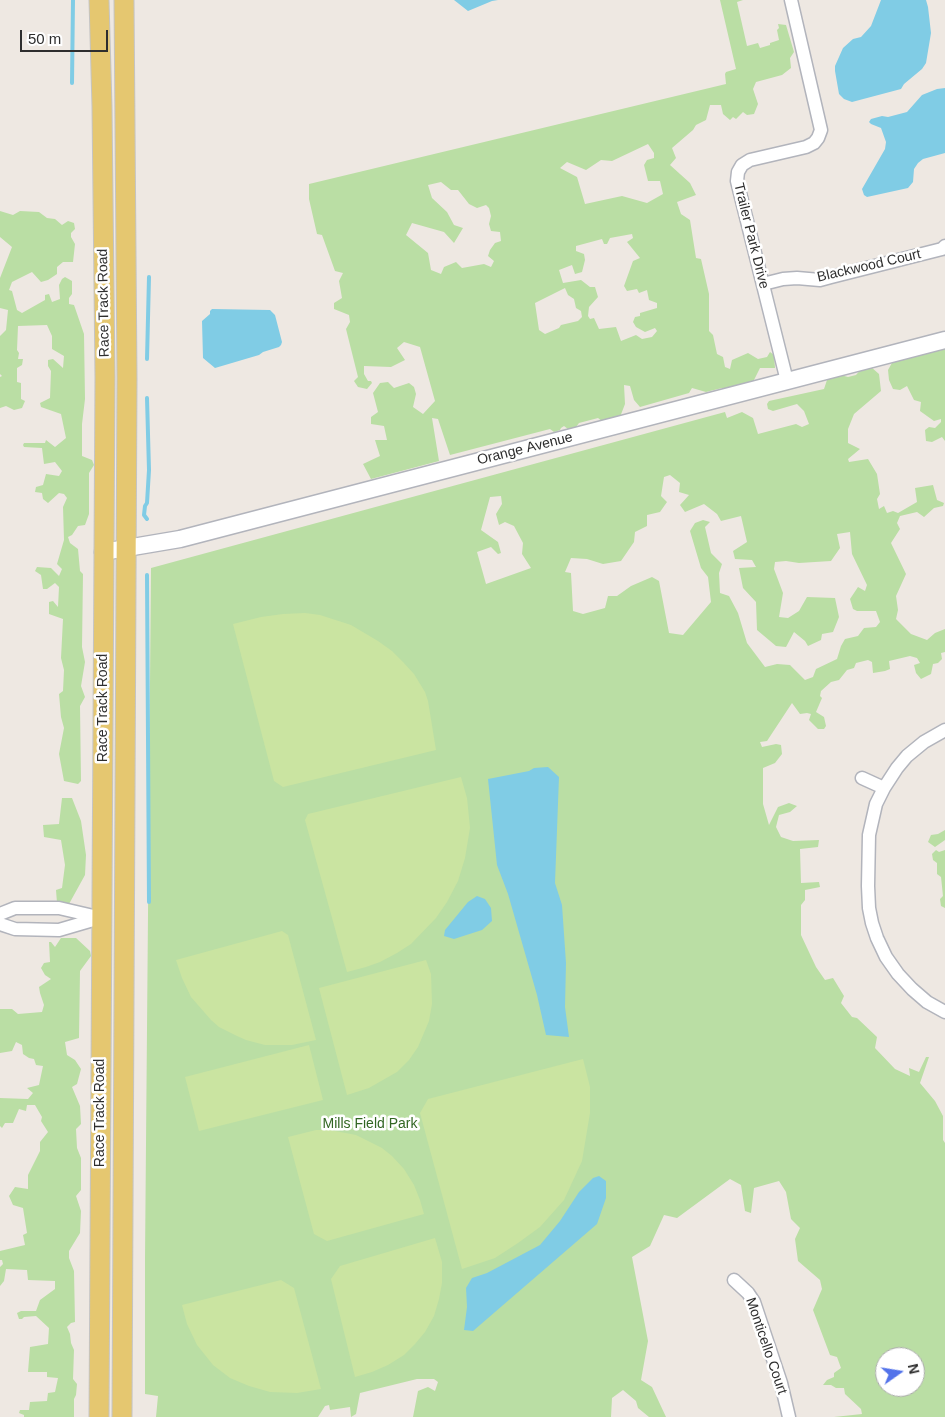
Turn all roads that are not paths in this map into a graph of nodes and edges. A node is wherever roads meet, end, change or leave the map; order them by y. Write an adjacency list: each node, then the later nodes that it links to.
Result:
1 (99, 0): 4 (main road, Race Track Road)
2 (124, 0): 5 (main road, Race Track Road)
3 (791, 0): 9 (street, Trailer Park Drive)
4 (102, 107): 5 (main road); 6 (main road, Race Track Road)
5 (126, 107): 7 (main road, Race Track Road)
6 (103, 184): 7 (main road); 13 (main road, Race Track Road)
7 (126, 184): 12 (main road, Race Track Road)
8 (945, 246): 9 (street, Blackwood Court)
9 (763, 284): 11 (street, Trailer Park Drive)
10 (945, 340): 11 (street, Orange Avenue)
11 (787, 381): 12 (street, Orange Avenue)
12 (126, 549): 13 (street, Orange Avenue); 19 (main road, Race Track Road)
13 (103, 552): 18 (main road, Race Track Road)
14 (945, 730): 16 (street)
15 (862, 778): 16 (street)
16 (884, 788): 21 (street)
17 (0, 914): 18 (street)
18 (102, 918): 19 (street); 20 (street); 22 (main road, Race Track Road)
19 (125, 921): 23 (main road, Race Track Road)
20 (0, 924)
21 (945, 1012)
22 (100, 1252): 23 (street); 25 (main road, Race Track Road)
23 (123, 1252): 26 (main road, Race Track Road)
24 (734, 1280): 27 (street, Monticello Court)
25 (99, 1417)
26 (122, 1417)
27 (789, 1417)

